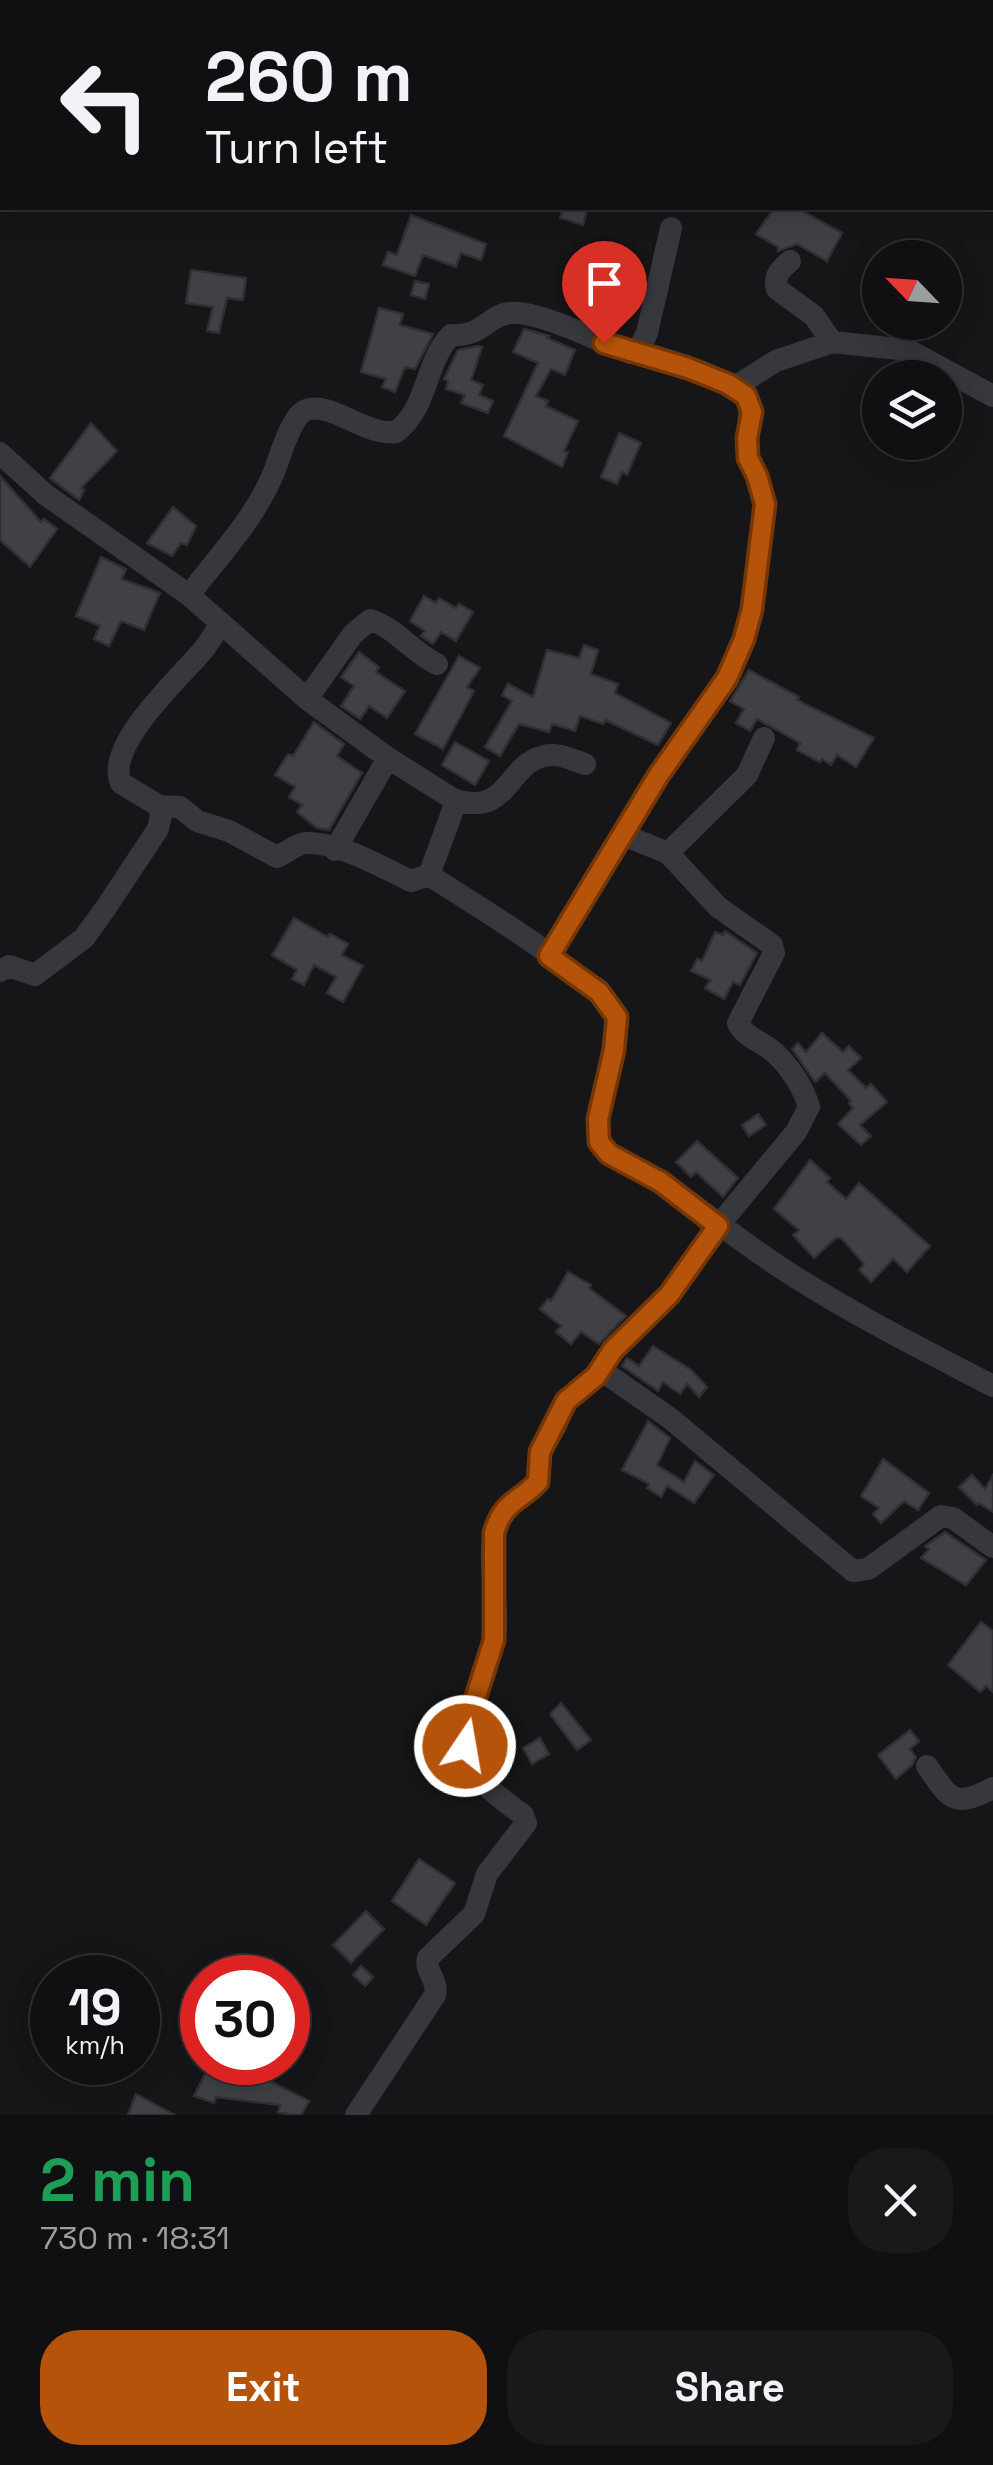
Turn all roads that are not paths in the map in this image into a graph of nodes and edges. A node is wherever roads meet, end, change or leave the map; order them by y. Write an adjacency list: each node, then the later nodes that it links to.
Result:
1 (671, 228): 4 (street)
2 (790, 262): 3 (street)
3 (832, 342): 5 (street); 6 (street)
4 (638, 351): 5 (street); 8 (street)
5 (734, 388): 17 (street)
6 (993, 396)
7 (0, 453): 8 (street)
8 (190, 595): 9 (street)
9 (221, 623): 11 (street); 16 (street)
10 (438, 664): 11 (street)
11 (307, 699): 13 (street)
12 (764, 738): 19 (street)
13 (388, 758): 15 (street); 18 (street)
14 (584, 764): 15 (street)
15 (453, 799): 20 (street)
16 (159, 806): 18 (street); 22 (street)
17 (621, 834): 19 (street); 21 (street)
18 (335, 850): 20 (street)
19 (668, 853): 23 (street)
20 (429, 875): 21 (street)
21 (549, 956): 23 (street)
22 (0, 971)
23 (718, 1226): 24 (street); 25 (street)
24 (601, 1370): 26 (street); 29 (street)
25 (993, 1386)
26 (993, 1547)
27 (927, 1766): 28 (street)
28 (993, 1788)
29 (356, 2115)

